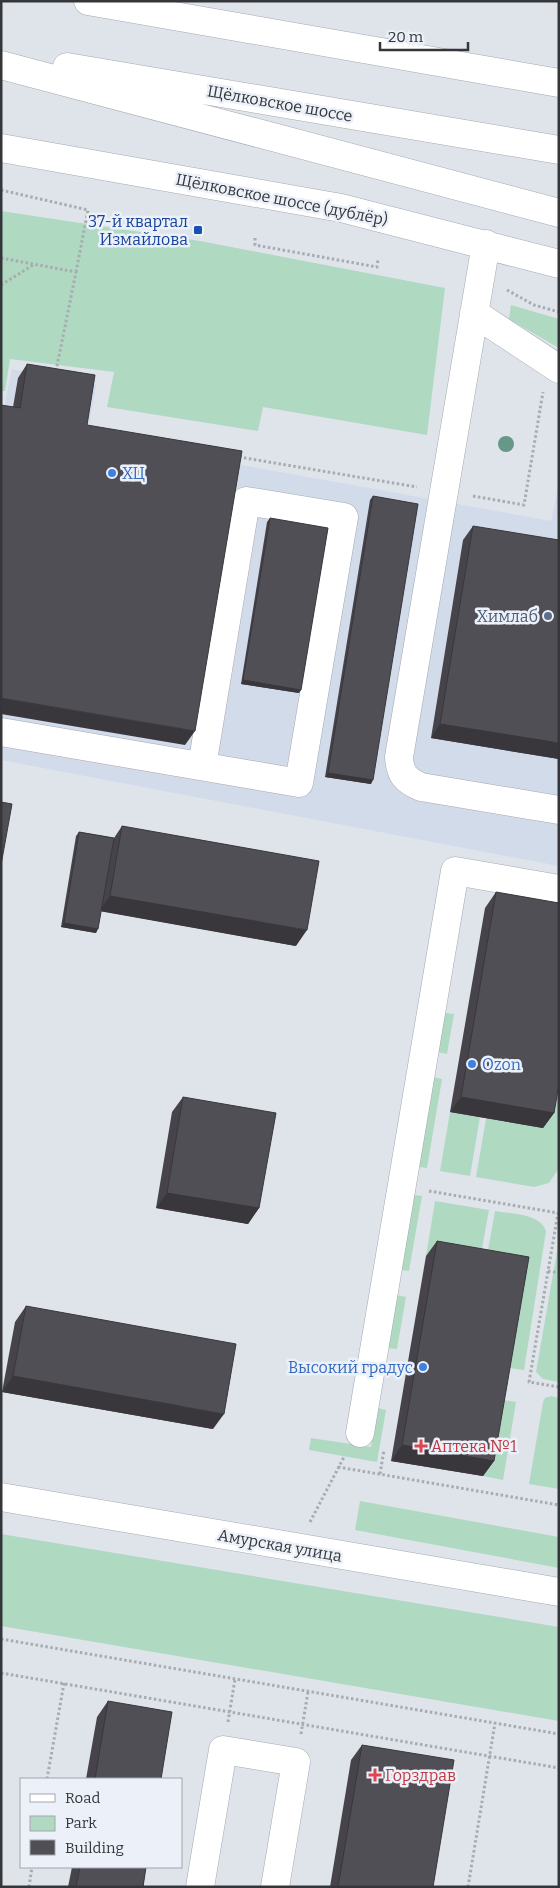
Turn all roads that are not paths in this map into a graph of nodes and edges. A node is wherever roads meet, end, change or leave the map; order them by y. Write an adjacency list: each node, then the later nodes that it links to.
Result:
1 (88, 1): 4 (main road)
2 (1, 56): 6 (main road, Щёлковское шоссе)
3 (1, 65): 7 (main road)
4 (559, 82)
5 (1, 148): 8 (main road, Щёлковское шоссе (дублёр))
6 (559, 150)
7 (559, 212)
8 (486, 244): 9 (main road, Щёлковское шоссе (дублёр)); 10 (main road)
9 (559, 264)
10 (474, 313): 11 (main road); 14 (main road)
11 (554, 365)
12 (1, 732): 13 (main road)
13 (202, 766): 13 (main road)
14 (559, 810)
15 (559, 889): 16 (main road)
16 (360, 1433)
17 (1, 1497): 18 (main road, Амурская улица)
18 (559, 1592)
19 (200, 1887): 20 (main road)
20 (276, 1887)

